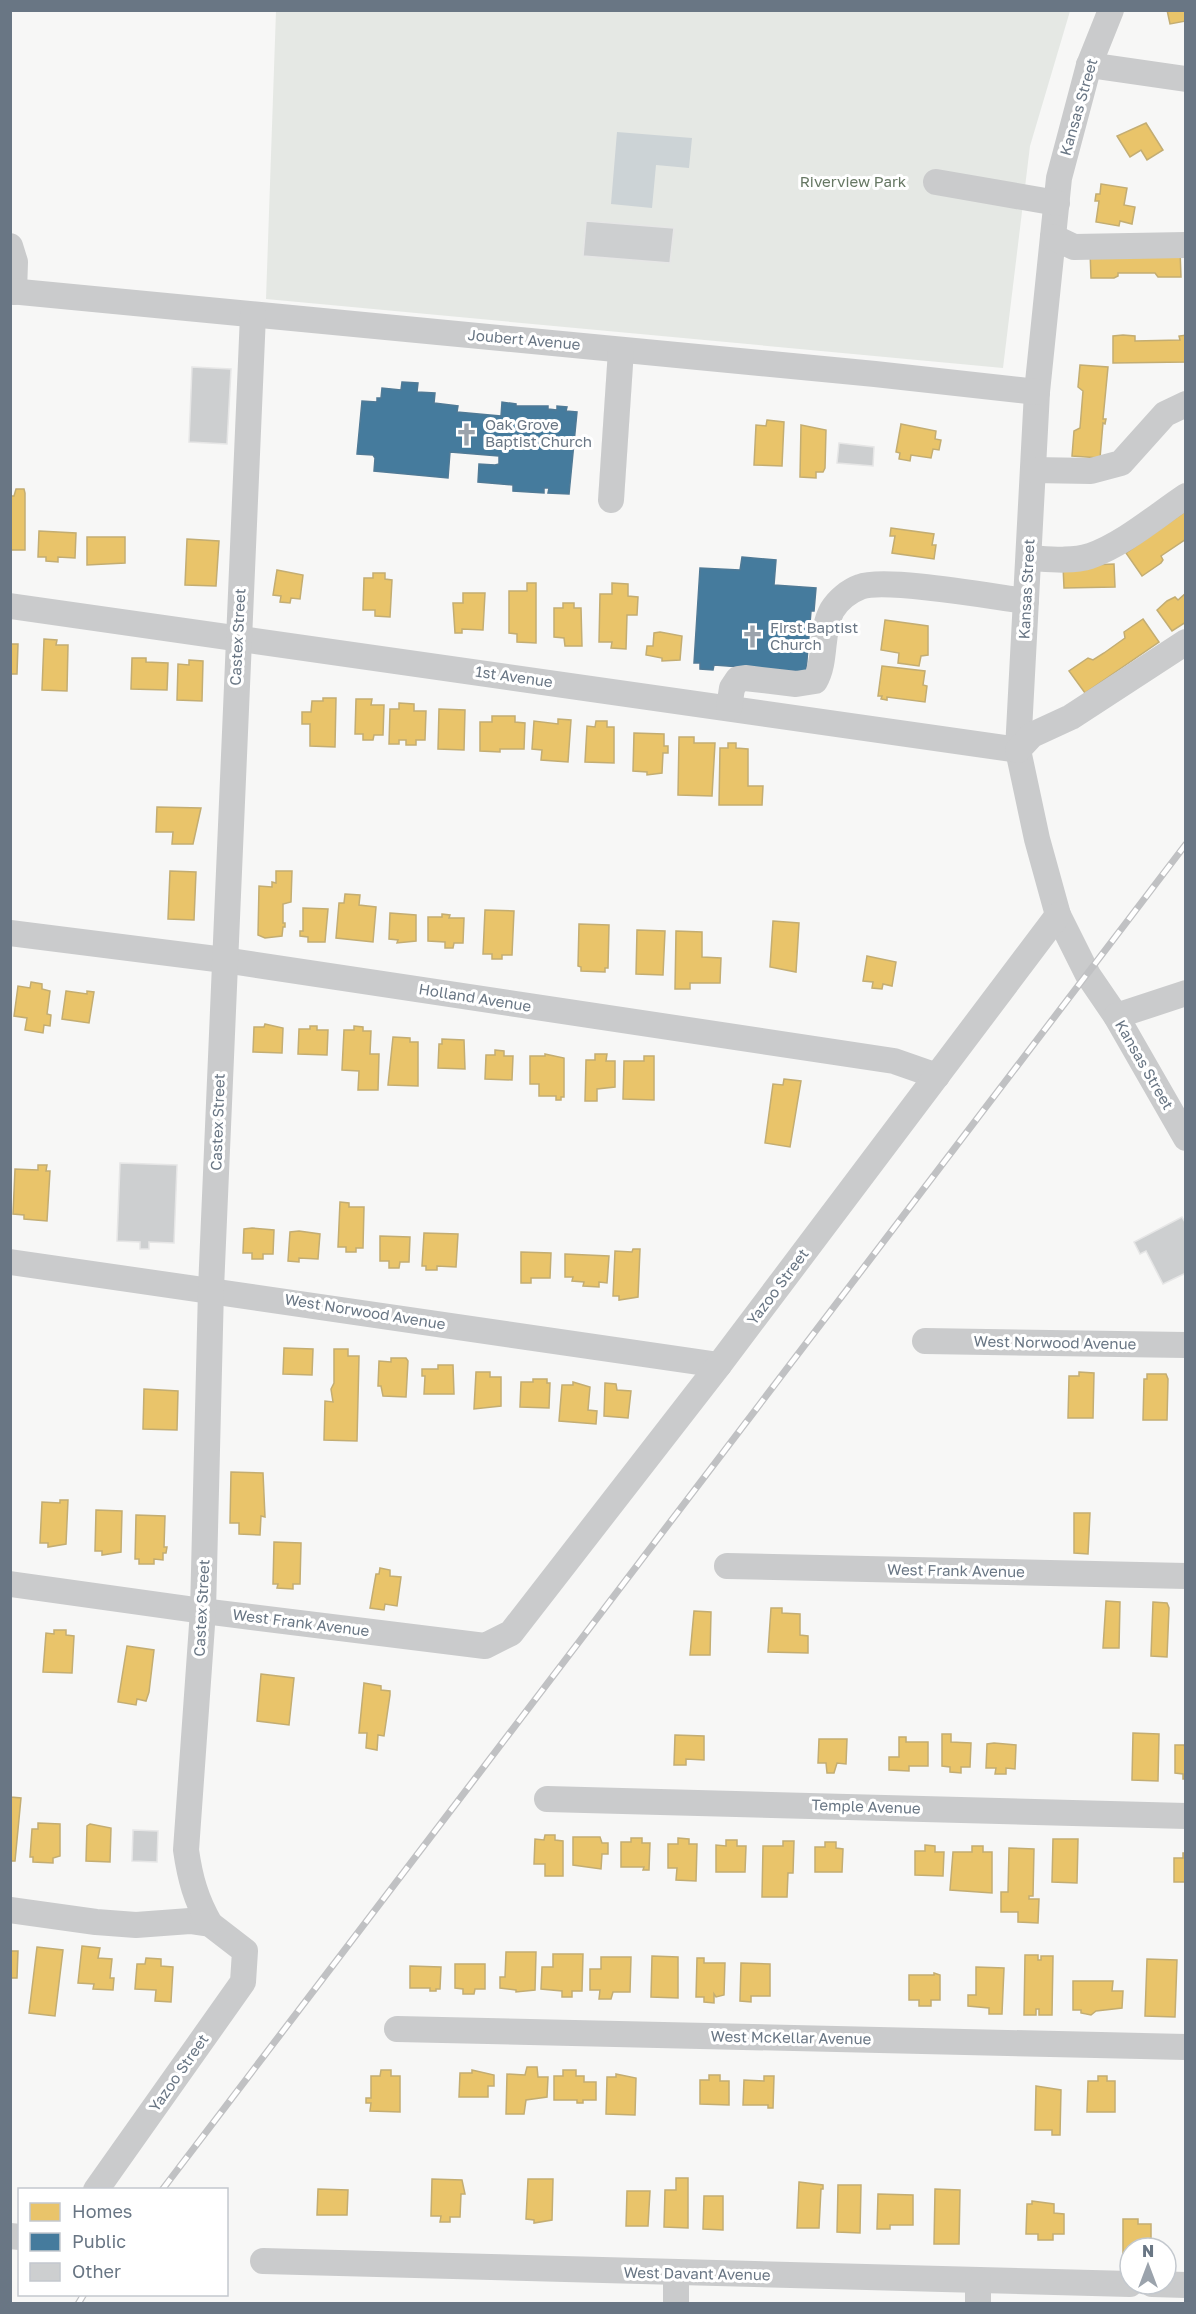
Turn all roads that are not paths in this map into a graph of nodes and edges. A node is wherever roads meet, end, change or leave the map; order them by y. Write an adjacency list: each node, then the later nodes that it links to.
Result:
1 (1111, 10): 2 (street, Kansas Street)
2 (1089, 65): 3 (street); 5 (street, Kansas Street)
3 (1185, 79)
4 (936, 182): 5 (street)
5 (1057, 203): 6 (street, Kansas Street)
6 (1053, 237): 7 (street); 12 (street, Kansas Street)
7 (1185, 245)
8 (10, 246): 9 (street)
9 (12, 292): 10 (street, Joubert Avenue)
10 (253, 315): 11 (street, Joubert Avenue); 20 (street, Castex Street)
11 (621, 350): 12 (street, Joubert Avenue); 16 (street)
12 (1037, 392): 14 (street, Kansas Street)
13 (1185, 404): 14 (street)
14 (1033, 470): 17 (street, Kansas Street)
15 (1185, 496): 17 (street)
16 (611, 500)
17 (1029, 558): 18 (street, Kansas Street)
18 (1026, 601): 22 (street); 25 (street, Kansas Street)
19 (10, 606): 20 (street, 1st Avenue)
20 (238, 637): 23 (street, 1st Avenue); 28 (street, Castex Street)
21 (1185, 642): 25 (street)
22 (815, 681): 23 (street); 24 (street)
23 (729, 708): 24 (street, 1st Avenue)
24 (812, 720): 25 (street, 1st Avenue)
25 (1018, 750): 26 (street, Kansas Street)
26 (1058, 915): 30 (street, Kansas Street); 31 (street, Yazoo Street)
27 (10, 933): 28 (street, Holland Avenue)
28 (224, 960): 31 (street, Holland Avenue); 34 (street, Castex Street)
29 (1185, 993): 30 (street)
30 (1116, 1017): 32 (street, Kansas Street)
31 (937, 1076): 37 (street, Yazoo Street)
32 (1185, 1138)
33 (10, 1262): 34 (street, West Norwood Avenue)
34 (211, 1289): 37 (street, West Norwood Avenue); 41 (street, Castex Street)
35 (925, 1341): 36 (street, West Norwood Avenue)
36 (1185, 1345)
37 (719, 1365): 42 (street, Yazoo Street)
38 (727, 1566): 39 (street, West Frank Avenue)
39 (1185, 1576)
40 (10, 1584): 41 (street, West Frank Avenue)
41 (203, 1611): 42 (street, West Frank Avenue); 46 (street, Castex Street)
42 (485, 1646)
43 (547, 1799): 44 (street, Temple Avenue)
44 (1185, 1816)
45 (10, 1910): 46 (street)
46 (210, 1924): 49 (street, Yazoo Street)
47 (397, 2029): 48 (street, West McKellar Avenue)
48 (1185, 2047)
49 (97, 2188)
50 (264, 2261): 51 (street, West Davant Avenue)
51 (676, 2274): 53 (street, West Davant Avenue); 54 (street)
52 (1118, 2284): 53 (street, West Davant Avenue)
53 (978, 2292)
54 (676, 2304)

